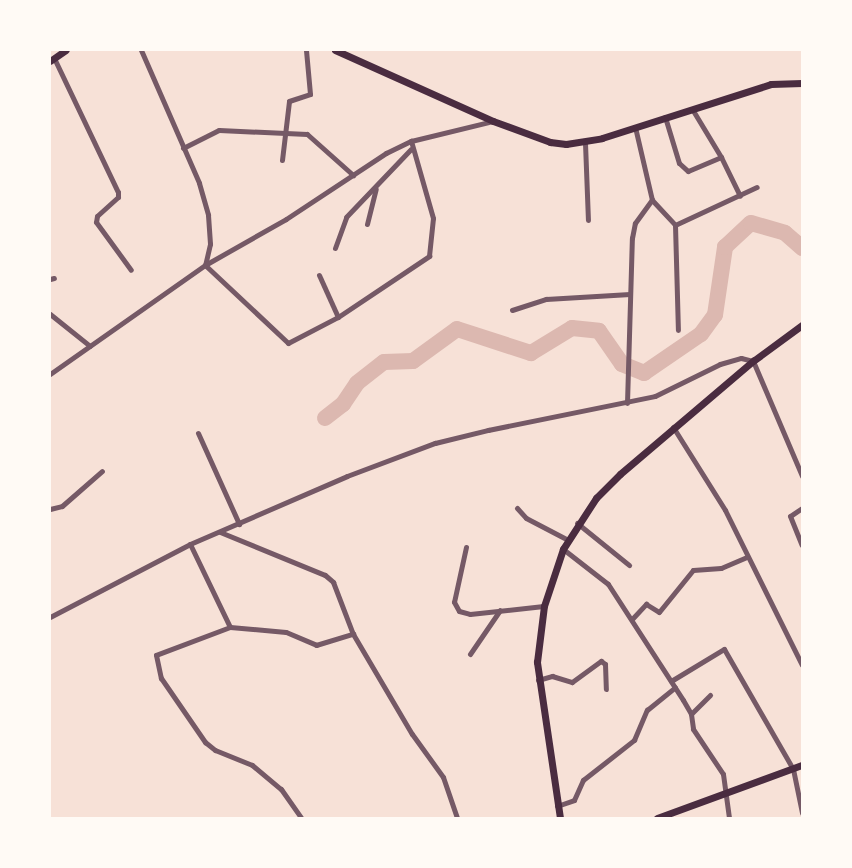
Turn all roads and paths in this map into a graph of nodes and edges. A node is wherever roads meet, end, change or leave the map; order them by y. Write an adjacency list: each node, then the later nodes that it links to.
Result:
1 (66, 50): 5 (main road)
2 (141, 50): 14 (street)
3 (306, 50): 11 (street)
4 (335, 50): 9 (main road)
5 (52, 59): 28 (street)
6 (802, 83): 7 (main road)
7 (692, 109): 8 (main road); 16 (street)
8 (665, 117): 10 (main road); 16 (street)
9 (492, 121): 12 (street); 13 (main road)
10 (635, 127): 13 (main road); 22 (street)
11 (286, 133): 14 (street); 17 (street); 18 (street)
12 (411, 141): 15 (street); 18 (street)
13 (585, 143): 23 (street)
14 (183, 148): 27 (street)
15 (411, 149): 20 (street); 33 (street)
16 (721, 157): 21 (street)
17 (282, 160)
18 (353, 175): 27 (street)
19 (757, 187): 21 (street)
20 (376, 189): 24 (street); 26 (street)
21 (740, 196): 25 (street)
22 (652, 200): 25 (street); 30 (street)
23 (588, 220)
24 (367, 224)
25 (675, 225): 35 (street)
26 (335, 248)
27 (205, 265): 33 (street); 36 (street)
28 (131, 270)
29 (318, 275): 33 (street)
30 (630, 294): 31 (street); 39 (street)
31 (512, 310)
32 (50, 314): 36 (street)
33 (338, 317)
34 (802, 325): 37 (main road)
35 (678, 330)
36 (90, 346): 38 (street)
37 (753, 361): 39 (street); 40 (main road); 43 (street)
38 (50, 374)
39 (627, 403): 48 (street)
40 (673, 427): 47 (main road); 55 (street)
41 (198, 433): 48 (street)
42 (102, 471): 46 (street)
43 (802, 476)
44 (517, 508): 50 (street)
45 (802, 508): 52 (street)
46 (50, 509)
47 (577, 523): 50 (main road); 56 (street)
48 (239, 524): 49 (street)
49 (220, 532): 51 (street); 62 (street)
50 (568, 540): 54 (main road)
51 (190, 544): 59 (street); 61 (street)
52 (802, 545)
53 (466, 547): 58 (street)
54 (563, 549): 57 (main road); 60 (street)
55 (747, 557): 60 (street); 64 (street)
56 (629, 565)
57 (544, 606): 58 (street); 65 (main road)
58 (500, 610): 63 (street)
59 (50, 617)
60 (632, 619): 66 (street)
61 (230, 627): 62 (street); 77 (street)
62 (353, 634): 78 (street)
63 (470, 654)
64 (802, 665)
65 (538, 680): 68 (street); 74 (main road)
66 (670, 681): 67 (street); 72 (street)
67 (675, 687): 70 (street); 74 (street)
68 (606, 689)
69 (710, 695): 70 (street)
70 (692, 714): 73 (street)
71 (802, 765): 72 (main road)
72 (792, 769): 73 (main road); 75 (street)
73 (726, 793): 76 (main road); 81 (street)
74 (557, 806): 79 (main road)
75 (802, 813)
76 (678, 815): 80 (main road)
77 (302, 819)
78 (457, 819)
79 (560, 819)
80 (657, 819)
81 (729, 819)

